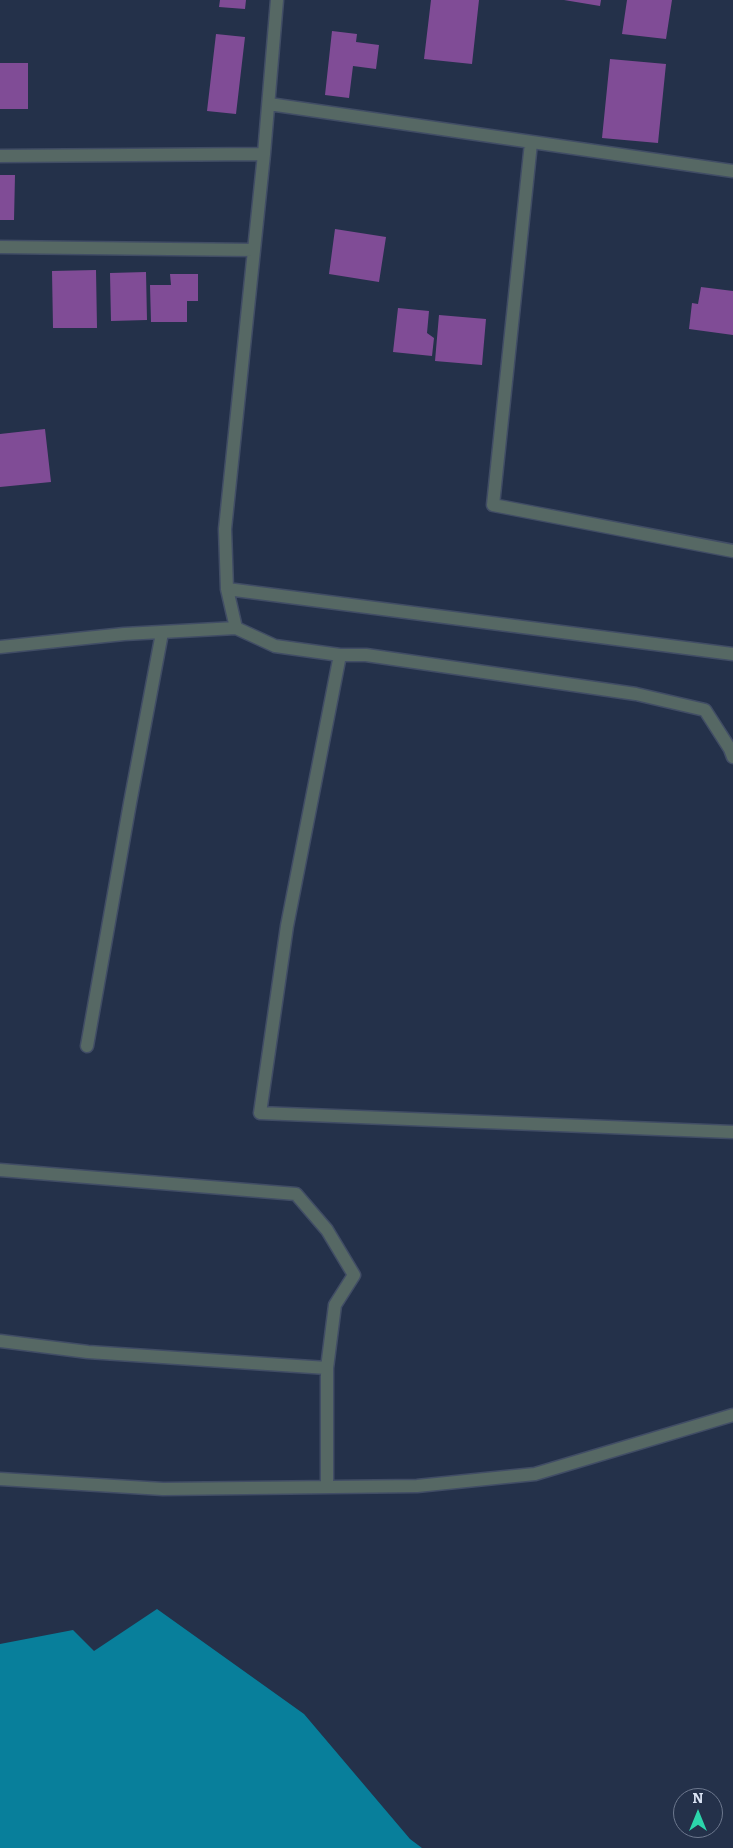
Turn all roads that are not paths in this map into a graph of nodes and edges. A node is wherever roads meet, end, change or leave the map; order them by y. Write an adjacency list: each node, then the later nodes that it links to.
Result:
1 (277, 0): 2 (street)
2 (269, 104): 3 (street); 4 (street)
3 (531, 143): 6 (street); 9 (street)
4 (264, 154): 5 (street); 8 (street)
5 (0, 156)
6 (733, 171)
7 (0, 247): 8 (street)
8 (254, 250): 10 (street)
9 (733, 552)
10 (227, 589): 11 (street); 14 (street)
11 (236, 628): 12 (street); 15 (street)
12 (162, 633): 13 (street); 17 (street)
13 (0, 647)
14 (733, 654)
15 (340, 655): 16 (street); 18 (street)
16 (733, 757)
17 (87, 1046)
18 (733, 1132)
19 (0, 1170): 21 (street)
20 (0, 1341): 21 (street)
21 (327, 1368): 24 (street)
22 (733, 1415): 24 (street)
23 (0, 1480): 24 (street)
24 (327, 1487)

